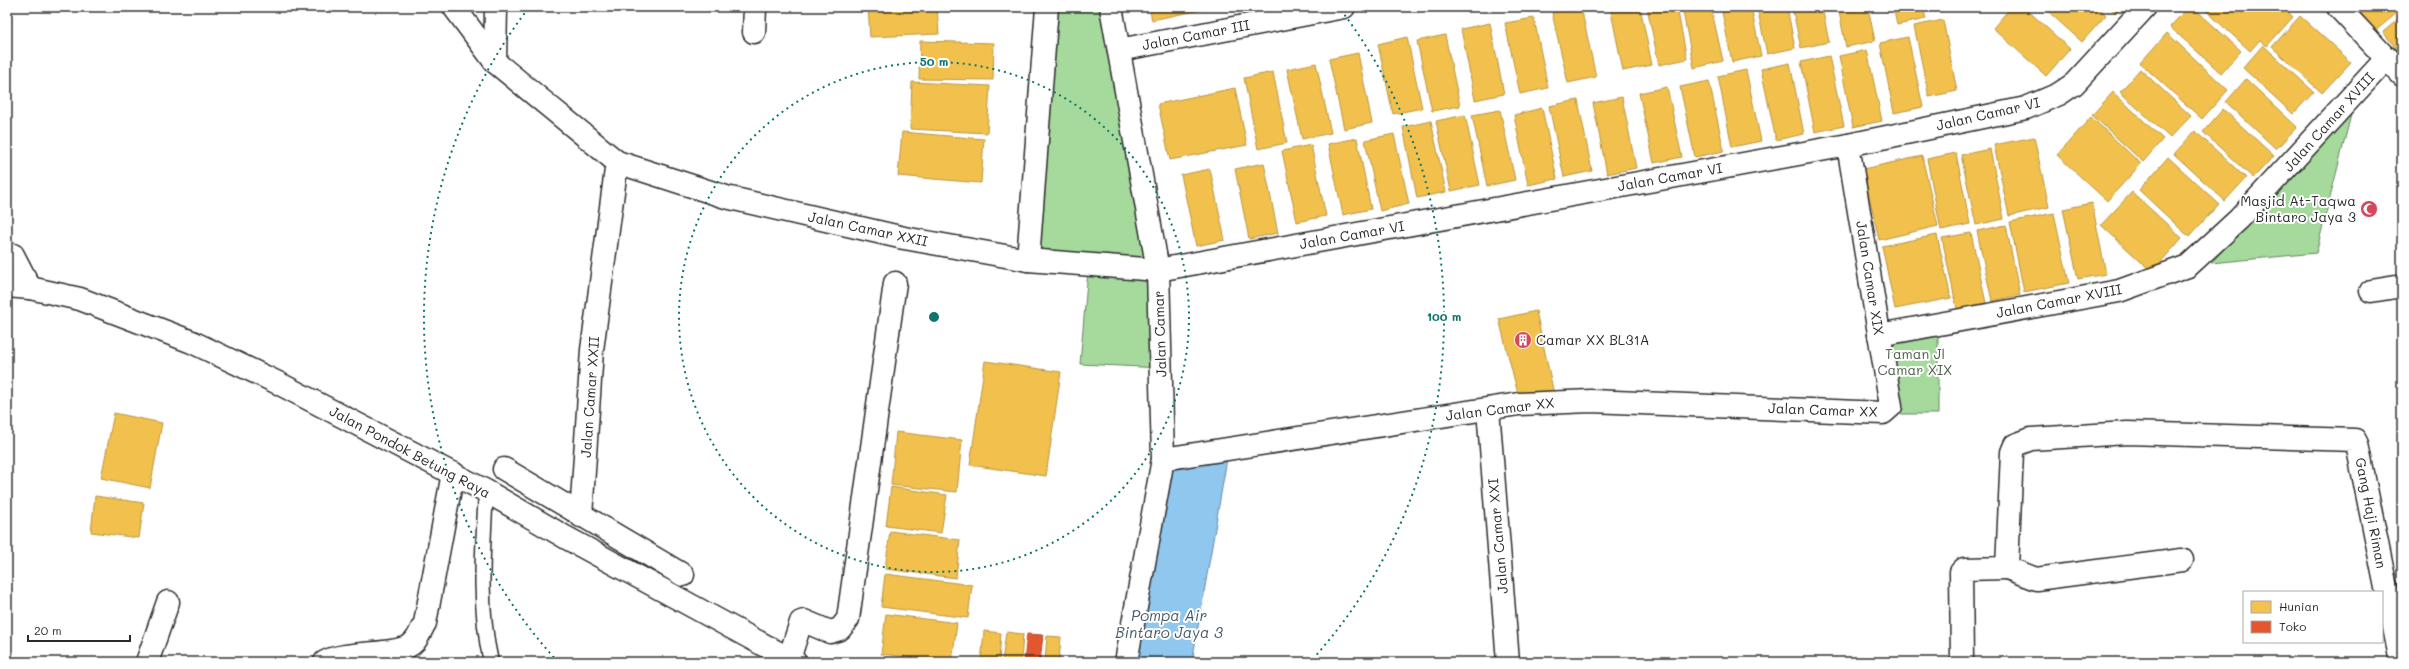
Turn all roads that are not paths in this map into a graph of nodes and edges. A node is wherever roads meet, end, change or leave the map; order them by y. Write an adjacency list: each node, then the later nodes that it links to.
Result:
1 (454, 7): 12 (street, Jalan Camar XXII)
2 (496, 7): 12 (street)
3 (755, 7): 9 (street)
4 (1047, 7): 17 (street)
5 (1111, 7): 10 (street, Jalan Camar)
6 (1344, 7): 10 (street, Jalan Camar III)
7 (2145, 7): 14 (street, Jalan Camar VI)
8 (2338, 7): 11 (street)
9 (754, 32)
10 (1119, 50): 18 (street, Jalan Camar)
11 (2387, 58): 13 (street); 24 (street, Jalan Camar XVIII)
12 (494, 62): 15 (street, Jalan Camar XXII)
13 (2402, 75)
14 (1848, 145): 18 (street, Jalan Camar VI); 24 (street, Jalan Camar XIX)
15 (617, 162): 17 (street, Jalan Camar XXII); 31 (street, Jalan Camar XXII)
16 (7, 253): 22 (street)
17 (1028, 260): 18 (street, Jalan Camar XXII)
18 (1158, 270): 27 (street, Jalan Camar)
19 (894, 282): 36 (street)
20 (7, 286): 22 (street, Jalan Pondok Betung Raya)
21 (2402, 286): 23 (street)
22 (30, 288): 29 (street, Jalan Pondok Betung Raya)
23 (2371, 291)
24 (1879, 335): 26 (street, Jalan Camar XIX)
25 (1488, 409): 26 (street, Jalan Camar XX); 27 (street, Jalan Camar XX); 41 (street, Jalan Camar XXI)
26 (1888, 411)
27 (1163, 459): 40 (street, Jalan Camar)
28 (504, 469): 31 (street)
29 (453, 473): 30 (street, Jalan Pondok Betung Raya); 38 (street)
30 (486, 491): 36 (street, Jalan Pondok Betung Raya); 39 (lane)
31 (581, 516): 34 (street)
32 (2182, 560): 33 (street)
33 (2007, 568): 42 (street); 43 (street, Gang Haji Riman)
34 (683, 574)
35 (168, 602): 37 (street)
36 (792, 661)
37 (147, 662)
38 (325, 662)
39 (491, 662)
40 (1126, 662)
41 (1508, 662)
42 (1962, 662)
43 (2401, 662)

